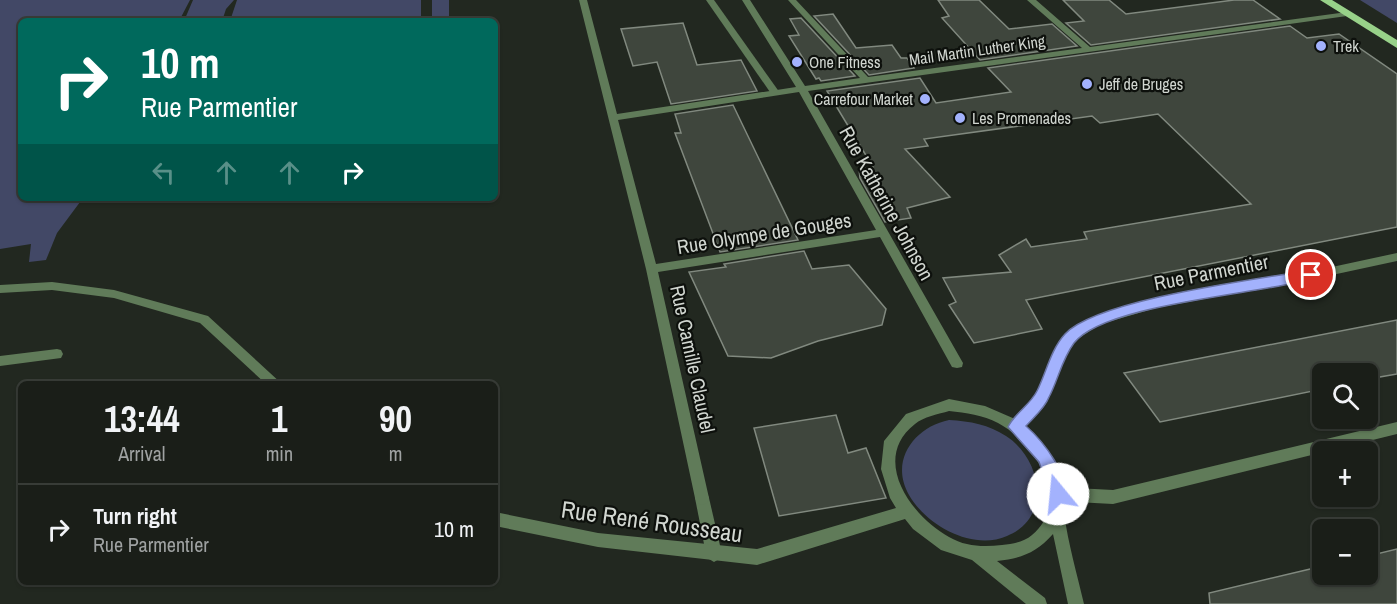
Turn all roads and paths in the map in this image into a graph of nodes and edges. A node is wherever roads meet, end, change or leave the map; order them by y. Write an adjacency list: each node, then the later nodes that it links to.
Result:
1 (583, 0): 13 (street, Rue Camille Claudel)
2 (710, 0): 12 (street)
3 (746, 0): 11 (street, Rue Katherine Johnson)
4 (792, 0): 10 (street)
5 (1031, 0): 9 (street)
6 (1325, 0): 7 (main road)
7 (1347, 14): 8 (main road); 9 (street, Mail Martin Luther King)
8 (1397, 45)
9 (1089, 50): 10 (street, Mail Martin Luther King)
10 (866, 80): 11 (street, Mail Martin Luther King)
11 (802, 89): 12 (street, Mail Martin Luther King); 14 (street, Rue Katherine Johnson)
12 (775, 93): 13 (street, Mail Martin Luther King)
13 (612, 118): 16 (street, Rue Camille Claudel)
14 (882, 233): 16 (street, Rue Olympe de Gouges); 20 (street, Rue Katherine Johnson)
15 (1397, 256): 22 (street, Rue Parmentier)
16 (652, 269): 28 (street, Rue Camille Claudel)
17 (0, 289): 21 (street)
18 (57, 354): 19 (street)
19 (0, 361)
20 (957, 363)
21 (272, 381)
22 (1016, 427): 24 (street); 25 (street)
23 (1397, 428): 24 (street)
24 (1058, 494): 26 (street)
25 (905, 512): 28 (street, Rue René Rousseau); 29 (street)
26 (1056, 512): 29 (street); 31 (street)
27 (498, 520): 28 (street, Rue René Rousseau)
28 (714, 554)
29 (977, 554): 30 (street)
30 (1039, 604)
31 (1076, 604)

